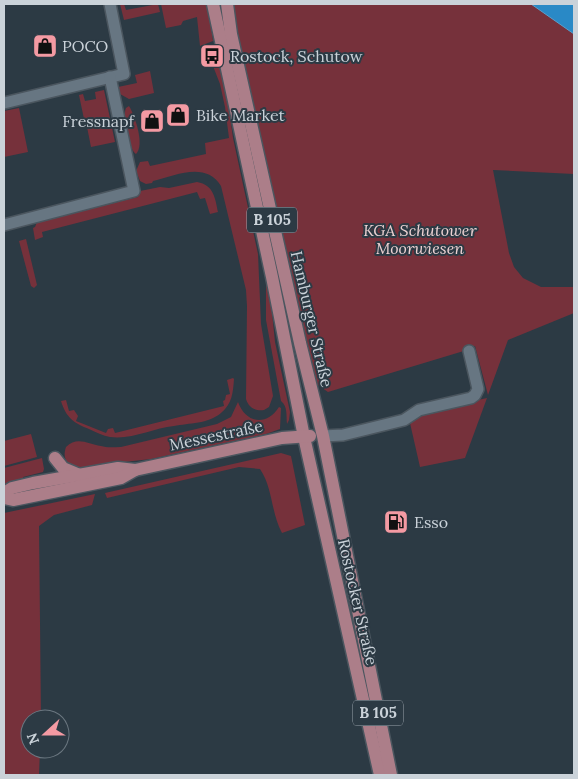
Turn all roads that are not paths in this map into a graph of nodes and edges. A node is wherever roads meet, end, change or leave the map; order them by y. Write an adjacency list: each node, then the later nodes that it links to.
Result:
1 (110, 4): 4 (street)
2 (213, 4): 9 (main road, Hamburger Straße / B 105)
3 (227, 4): 8 (main road, Hamburger Straße / B 105)
4 (110, 77): 5 (street); 6 (street)
5 (4, 102)
6 (4, 225)
7 (469, 351): 8 (street)
8 (323, 436): 9 (main road, Messestraße); 16 (main road, Rostocker Straße / B 105)
9 (304, 437): 11 (main road, Messestraße); 15 (main road, Rostocker Straße / B 105)
10 (55, 458): 12 (main road)
11 (135, 470): 12 (main road, Messestraße); 14 (main road, Messestraße)
12 (82, 476): 13 (main road, Messestraße)
13 (4, 493)
14 (4, 498)
15 (380, 775)
16 (391, 775)

